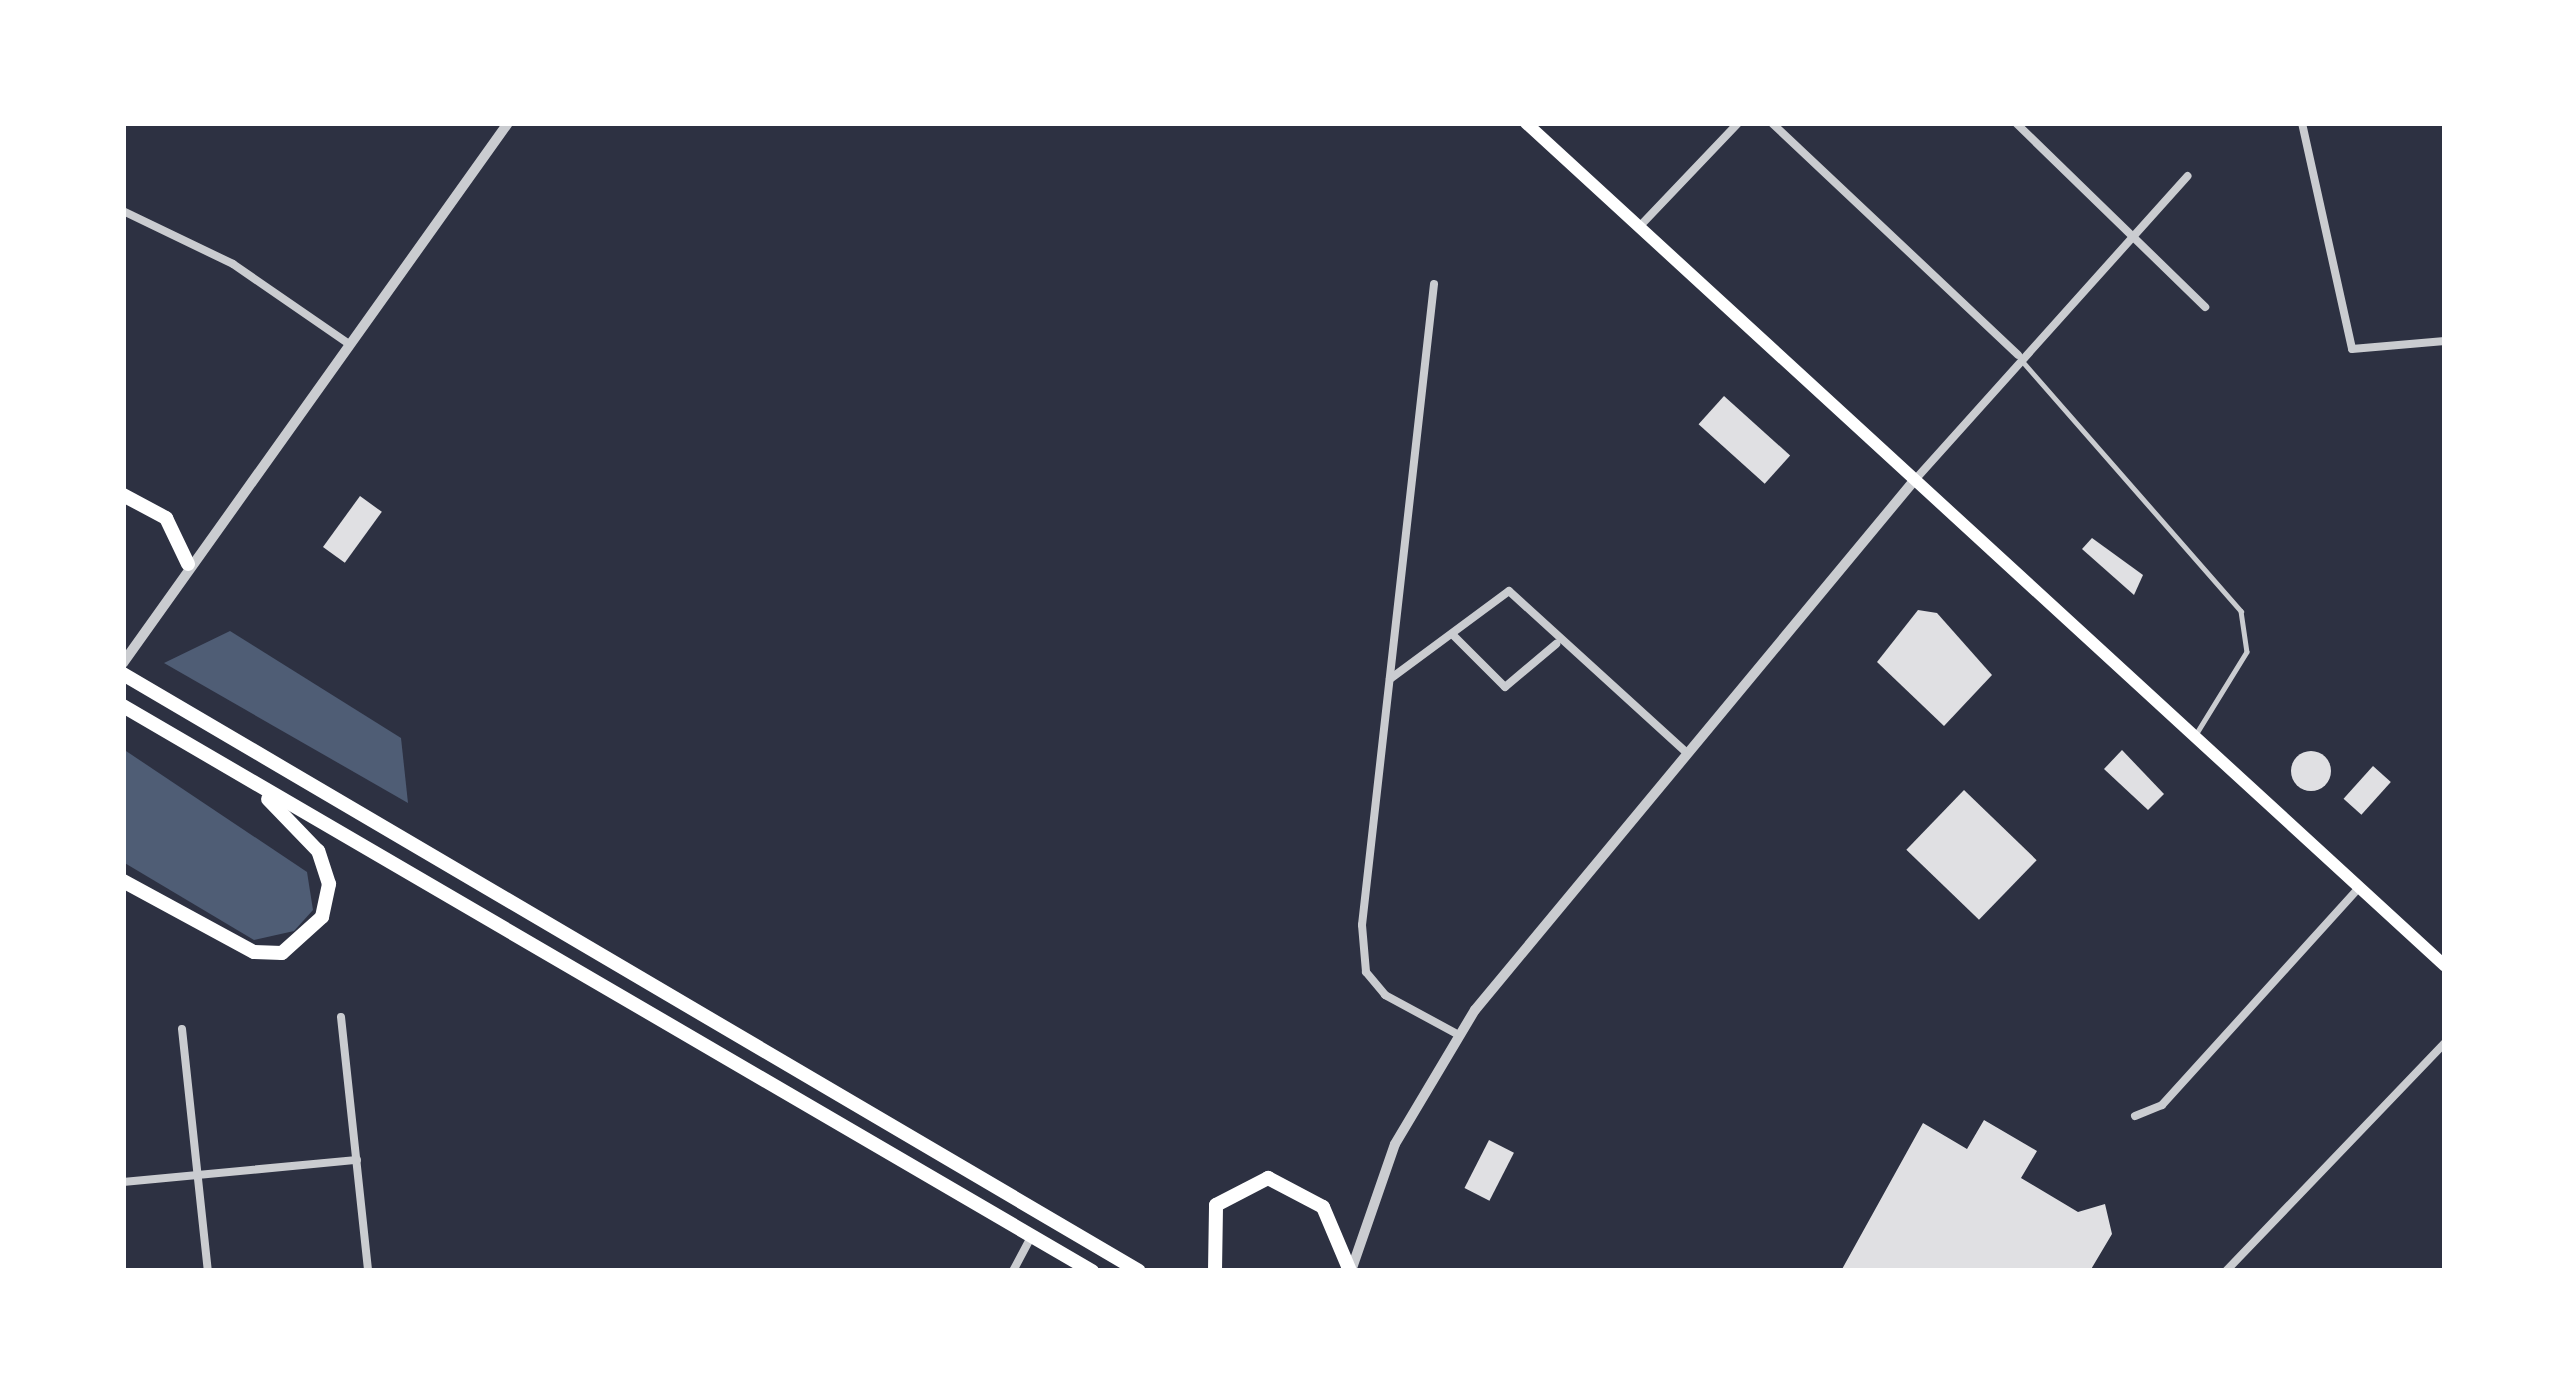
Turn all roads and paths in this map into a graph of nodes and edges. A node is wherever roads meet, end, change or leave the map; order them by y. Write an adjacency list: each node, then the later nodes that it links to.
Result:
1 (508, 123): 14 (street)
2 (1526, 123): 9 (main road)
3 (1738, 123): 9 (street)
4 (1772, 123): 15 (street)
5 (2016, 123): 10 (street)
6 (2302, 123): 13 (street)
7 (2188, 176): 10 (street)
8 (123, 211): 14 (street)
9 (1637, 230): 16 (main road)
10 (2133, 236): 12 (street); 15 (street)
11 (1434, 284): 23 (street)
12 (2205, 308)
13 (2445, 341)
14 (349, 344): 18 (street)
15 (2018, 355): 16 (street); 25 (lane)
16 (1912, 483): 25 (main road); 26 (street)
17 (123, 495): 18 (highway)
18 (188, 564): 21 (street)
19 (1452, 634): 20 (street); 20 (street); 23 (street)
20 (1556, 644): 26 (street)
21 (123, 663)
22 (123, 674): 44 (highway)
23 (1388, 680): 33 (street)
24 (123, 706): 27 (highway)
25 (2192, 739): 29 (main road)
26 (1687, 753): 33 (street)
27 (241, 776): 28 (highway); 39 (highway)
28 (123, 880)
29 (2358, 889): 30 (main road); 35 (street)
30 (2445, 965)
31 (341, 1017): 36 (street)
32 (182, 1029): 37 (street)
33 (1460, 1035): 46 (street)
34 (2445, 1043): 47 (street)
35 (2135, 1116)
36 (357, 1160): 37 (street); 41 (street)
37 (198, 1175): 38 (street); 40 (street)
38 (123, 1182)
39 (1031, 1238): 42 (street); 43 (highway)
40 (208, 1271)
41 (368, 1271)
42 (1013, 1271)
43 (1092, 1271)
44 (1139, 1271)
45 (1215, 1271): 46 (highway)
46 (1351, 1271)
47 (2226, 1271)

